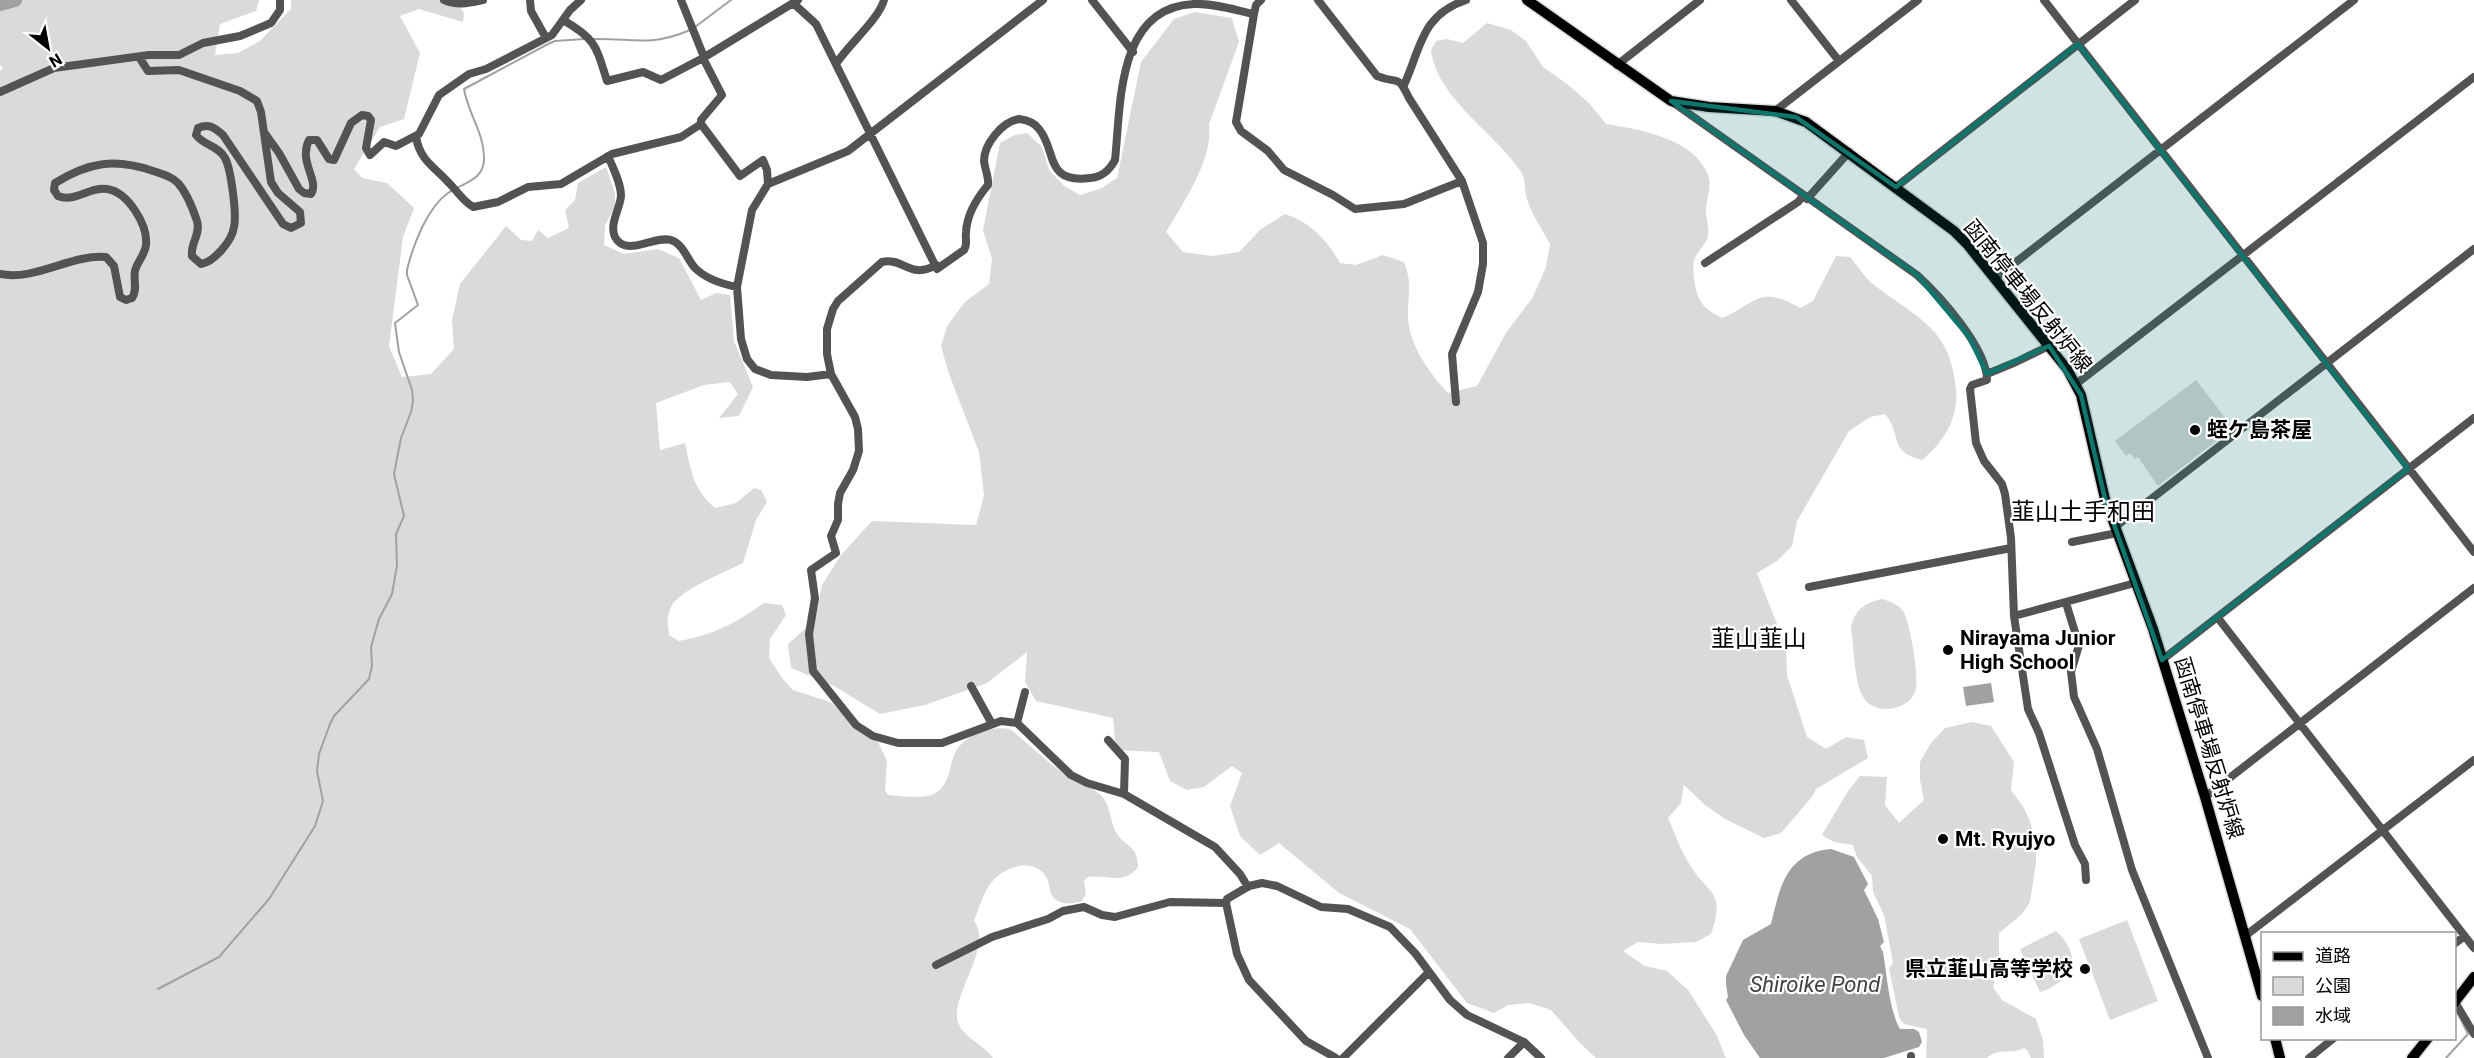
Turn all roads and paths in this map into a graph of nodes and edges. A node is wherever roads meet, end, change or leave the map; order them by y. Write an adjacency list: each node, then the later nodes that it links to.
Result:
1 (280, 0): 26 (street)
2 (444, 0): 3 (street)
3 (483, 0)
4 (530, 0): 23 (street)
5 (581, 0): 22 (street)
6 (681, 0): 27 (street)
7 (884, 0): 29 (street)
8 (1043, 0): 38 (street)
9 (1092, 0): 25 (street)
10 (1261, 0): 21 (street)
11 (1318, 0): 32 (street)
12 (1466, 0): 32 (street)
13 (1527, 0): 30 (main road, 函南停車場反射炉線)
14 (1700, 0): 30 (street)
15 (1791, 0): 28 (street)
16 (1918, 0): 28 (street)
17 (2044, 0): 24 (street)
18 (2135, 0): 24 (street)
19 (2354, 0): 40 (street)
20 (795, 2): 27 (street); 29 (street)
21 (1254, 14): 25 (street); 43 (street)
22 (563, 20): 23 (street); 27 (street)
23 (546, 38): 39 (street)
24 (2078, 44): 40 (street); 45 (street)
25 (1133, 52): 50 (street)
26 (139, 57): 33 (street); 37 (street)
27 (703, 58): 36 (street)
28 (1839, 61): 35 (street)
29 (836, 64): 38 (street)
30 (1617, 64): 34 (main road, 函南停車場反射炉線)
31 (2474, 77): 48 (street)
32 (1404, 85): 43 (street)
33 (0, 92)
34 (1671, 101): 35 (main road, 函南停車場反射炉線); 46 (street)
35 (1775, 111): 41 (main road, 函南停車場反射炉線)
36 (701, 124): 42 (street); 44 (street)
37 (262, 129): 39 (street); 51 (street)
38 (870, 135): 44 (street); 50 (street)
39 (416, 137): 42 (street)
40 (2162, 150): 48 (street); 52 (street)
41 (1849, 152): 45 (main road, 函南停車場反射炉線); 46 (street)
42 (608, 156): 53 (street)
43 (1462, 181): 59 (street)
44 (768, 184): 53 (street)
45 (1896, 187): 52 (main road, 函南停車場反射炉線)
46 (1805, 198): 49 (street); 57 (street)
47 (2474, 249): 55 (street)
48 (2244, 256): 55 (street); 58 (street)
49 (1705, 263)
50 (936, 266): 56 (street)
51 (0, 274)
52 (1994, 279): 54 (main road, 函南停車場反射炉線)
53 (737, 287): 56 (street)
54 (2049, 346): 57 (street); 58 (main road, 函南停車場反射炉線)
55 (2327, 363): 61 (street); 62 (street)
56 (831, 374): 76 (street)
57 (1987, 374): 64 (street)
58 (2076, 384): 62 (main road, 函南停車場反射炉線)
59 (1456, 402)
60 (2474, 418): 61 (street)
61 (2408, 469): 65 (street); 71 (street)
62 (2116, 530): 63 (street); 66 (main road, 函南停車場反射炉線)
63 (2072, 542)
64 (2011, 548): 67 (street); 70 (street)
65 (2474, 552)
66 (2135, 583): 69 (street); 72 (main road, 函南停車場反射炉線)
67 (1809, 587)
68 (2474, 588): 77 (street)
69 (2066, 603): 70 (street); 105 (street)
70 (2014, 616): 83 (street)
71 (2218, 618): 72 (street); 77 (street)
72 (2162, 660): 81 (main road, 函南停車場反射炉線)
73 (971, 686): 76 (street)
74 (1025, 692): 75 (street)
75 (1017, 723): 76 (street); 80 (street)
76 (992, 724)
77 (2300, 724): 81 (street); 82 (street)
78 (1108, 740): 80 (street)
79 (2474, 760): 82 (street)
80 (1124, 794): 84 (street)
81 (2205, 797): 86 (main road, 函南停車場反射炉線)
82 (2382, 831): 86 (street); 87 (street)
83 (2086, 880)
84 (1248, 887): 85 (street); 91 (street)
85 (1226, 903): 90 (street); 101 (street)
86 (2246, 936): 93 (main road, 函南停車場反射炉線)
87 (2465, 936): 88 (street); 89 (street)
88 (2456, 943)
89 (2474, 948)
90 (936, 965)
91 (1428, 973): 100 (street); 102 (street)
92 (2474, 977): 94 (main road)
93 (2261, 992)
94 (2456, 1001)
95 (2456, 1004): 96 (street)
96 (2474, 1034)
97 (2276, 1040): 106 (main road)
98 (2332, 1040): 107 (street)
99 (2426, 1040): 108 (main road)
100 (1524, 1042): 103 (street); 104 (street)
101 (1336, 1058)
102 (1344, 1058)
103 (1508, 1058)
104 (1541, 1058)
105 (2208, 1058)
106 (2280, 1058)
107 (2309, 1058)
108 (2412, 1058)

